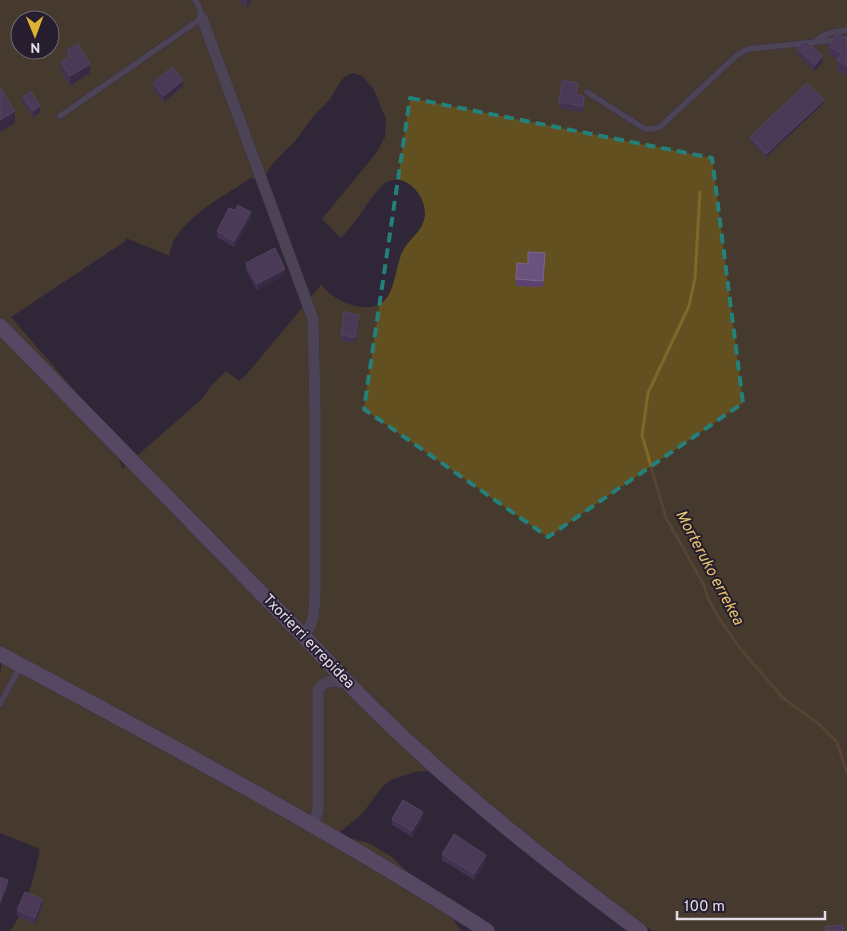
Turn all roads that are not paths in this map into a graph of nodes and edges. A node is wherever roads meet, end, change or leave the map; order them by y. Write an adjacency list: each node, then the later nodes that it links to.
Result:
1 (195, 0): 2 (lane)
2 (202, 18): 7 (lane); 9 (street)
3 (847, 30): 5 (lane)
4 (847, 39): 5 (lane)
5 (815, 42): 6 (lane)
6 (587, 92)
7 (60, 116)
8 (0, 326): 9 (street, Txorierri errepidea)
9 (303, 636): 12 (street, Txorierri errepidea)
10 (0, 654): 11 (street)
11 (21, 665): 13 (lane); 14 (street)
12 (347, 683): 14 (street); 16 (street, Txorierri errepidea)
13 (0, 704)
14 (313, 825): 15 (street)
15 (487, 931)
16 (640, 931)

